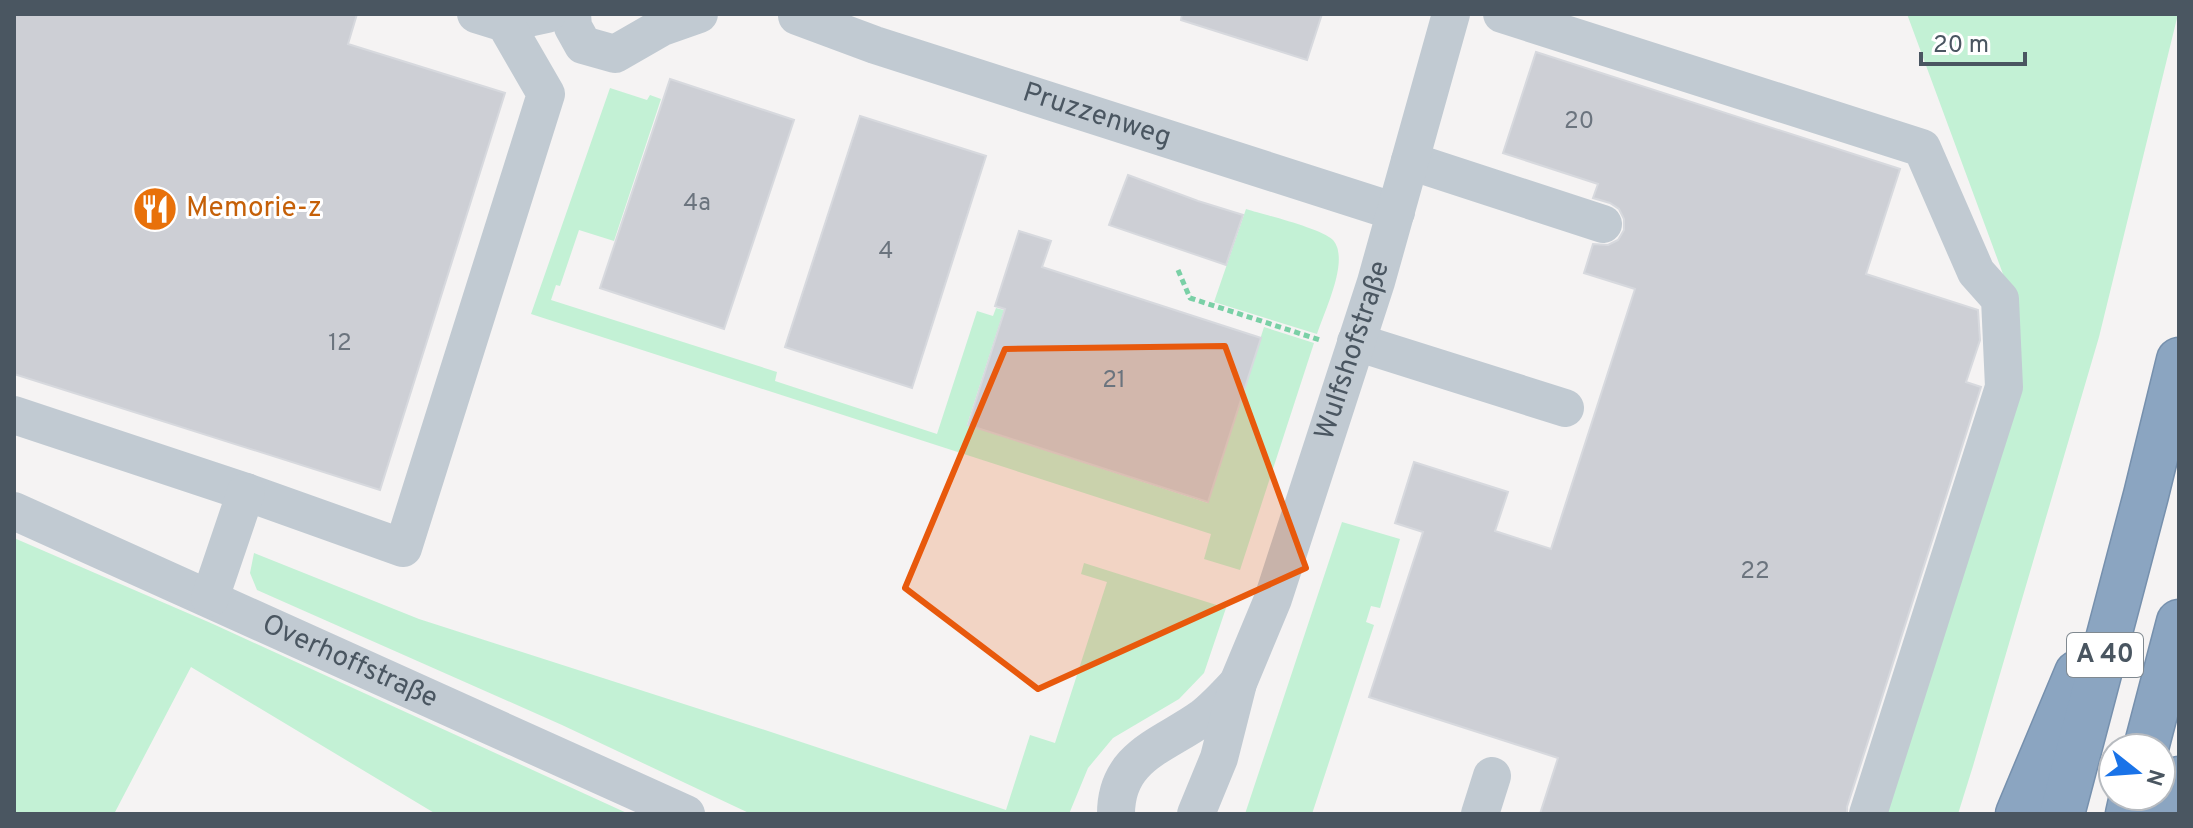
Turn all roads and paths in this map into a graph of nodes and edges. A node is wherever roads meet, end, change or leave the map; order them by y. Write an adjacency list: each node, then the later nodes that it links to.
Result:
1 (547, 14): 7 (street)
2 (572, 14): 3 (street)
3 (699, 14)
4 (1451, 14): 8 (street, Wulfshofstraße)
5 (1502, 14): 29 (street)
6 (788, 15): 9 (street, Pruzzenweg)
7 (490, 18): 16 (street)
8 (1410, 161): 9 (street, Wulfshofstraße); 10 (street)
9 (1396, 212): 12 (street, Wulfshofstraße)
10 (1603, 224)
11 (1178, 270): 12 (path)
12 (1339, 342): 14 (street); 21 (street, Wulfshofstraße)
13 (2179, 360): 17 (highway, A 40)
14 (1565, 408)
15 (14, 415): 16 (street)
16 (246, 492): 19 (street)
17 (2146, 495): 30 (highway); 31 (highway, A 40)
18 (14, 511): 19 (street, Overhoffstraße)
19 (210, 598): 25 (street, Overhoffstraße)
20 (2179, 622): 22 (highway, A 40)
21 (1238, 683): 26 (street, Wulfshofstraße); 27 (street, Wulfshofstraße)
22 (2150, 732)
23 (1492, 776): 28 (street)
24 (2179, 779): 32 (highway)
25 (686, 814)
26 (1116, 814)
27 (1196, 814)
28 (1480, 814)
29 (1868, 814)
30 (2018, 814)
31 (2062, 814)
32 (2170, 814)

